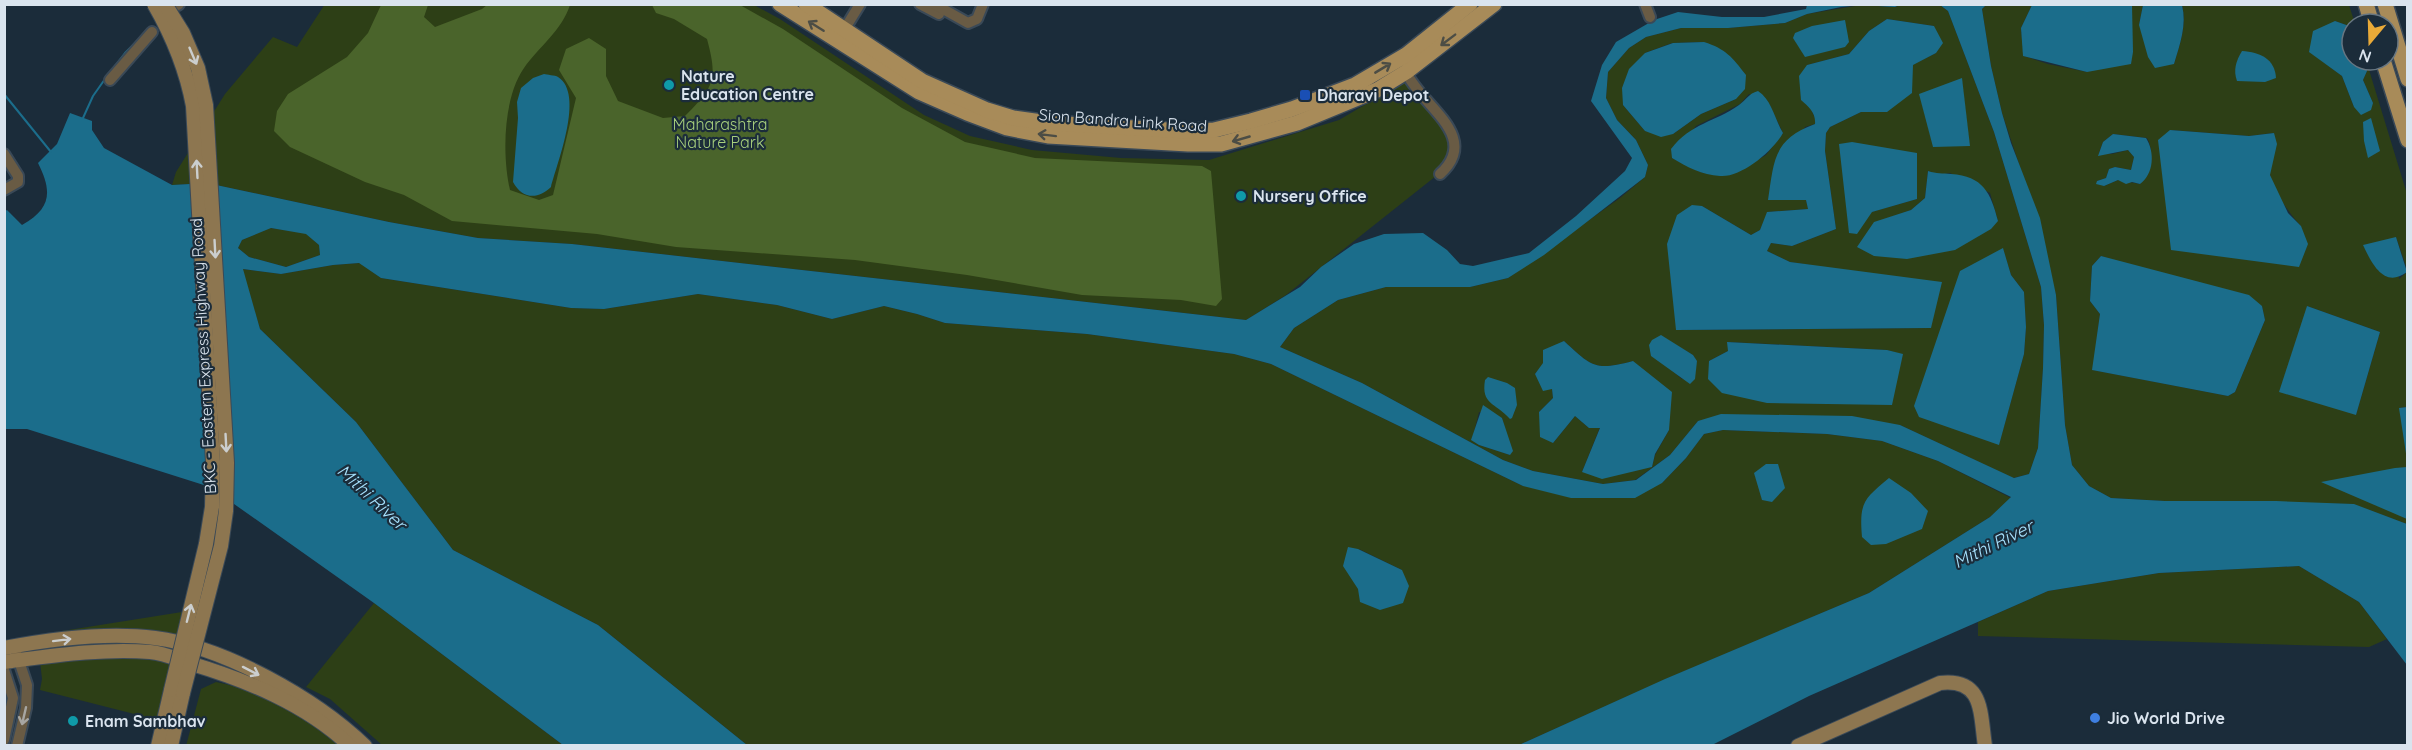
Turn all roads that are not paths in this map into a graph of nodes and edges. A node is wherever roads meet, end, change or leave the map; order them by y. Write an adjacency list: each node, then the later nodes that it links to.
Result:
1 (154, 4): 31 (main road, BKC - Eastern Express Highway Road, one-way to 1, bridge)
2 (780, 4): 16 (main road, Sion Bandra Link Road, one-way to 2)
3 (806, 4): 16 (main road)
4 (860, 4): 16 (street)
5 (921, 4): 14 (street)
6 (934, 4): 7 (street)
7 (983, 4)
8 (1470, 4): 16 (main road, one-way to 8)
9 (1494, 4): 17 (main road, Sion Bandra Link Road, one-way to 17)
10 (1645, 4): 13 (street)
11 (2385, 4): 19 (main road)
12 (174, 5): 31 (main road, BKC - Eastern Express Highway Road, one-way to 31, bridge)
13 (1650, 17)
14 (959, 25)
15 (152, 32): 20 (street)
16 (842, 34): 17 (main road, Sion Bandra Link Road, one-way to 16)
17 (1406, 72): 23 (street)
18 (2387, 72): 21 (main road)
19 (2408, 79)
20 (110, 80)
21 (2408, 140)
22 (4, 154): 24 (street)
23 (1440, 174)
24 (4, 190)
25 (9, 647): 26 (main road, one-way to 26); 27 (street)
26 (214, 652): 29 (main road); 37 (main road, one-way to 37)
27 (19, 660): 28 (main road); 29 (main road); 33 (street, one-way to 33)
28 (4, 663)
29 (210, 669): 36 (main road)
30 (4, 670): 32 (street)
31 (177, 692): 34 (main road, BKC - Eastern Express Highway Road); 35 (main road, BKC - Eastern Express Highway Road)
32 (4, 740)
33 (17, 746)
34 (158, 746)
35 (171, 746)
36 (350, 746)
37 (365, 746)
38 (1798, 746): 39 (main road)
39 (1985, 746)

